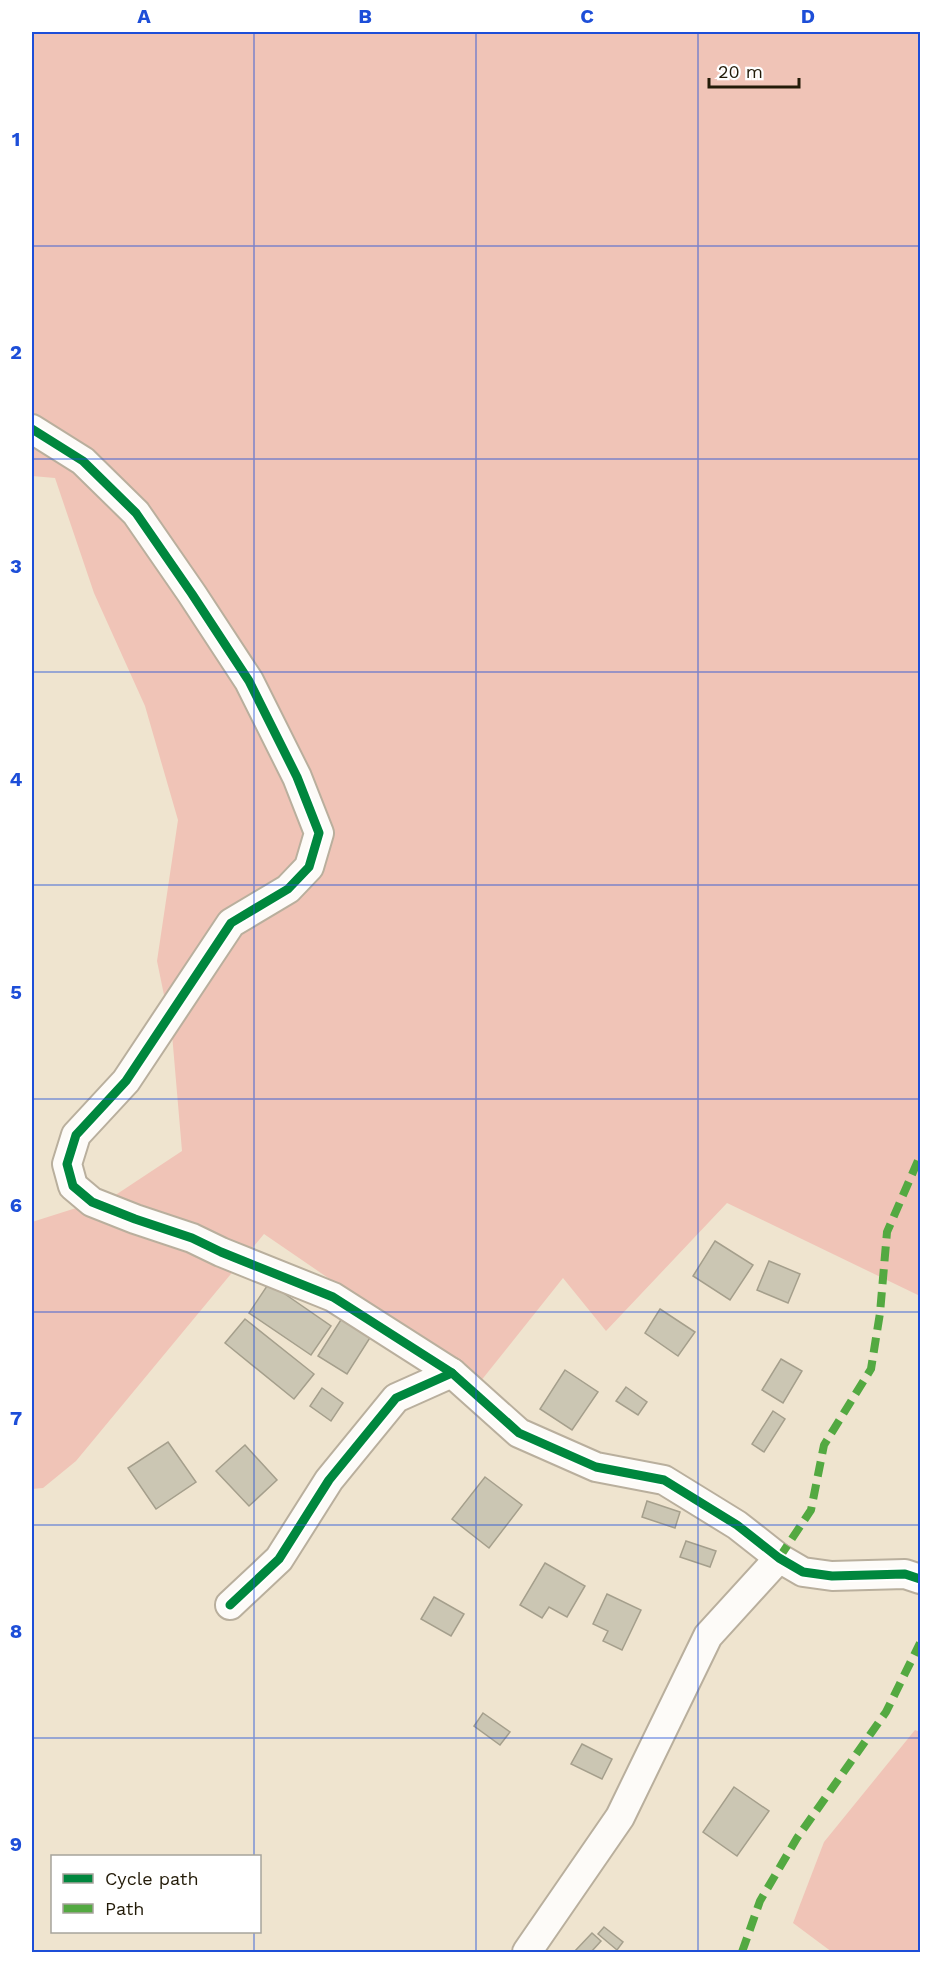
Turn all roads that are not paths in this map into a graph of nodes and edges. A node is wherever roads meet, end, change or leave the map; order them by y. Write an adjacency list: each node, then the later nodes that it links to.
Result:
1 (32, 429): 2 (street)
2 (452, 1373): 3 (street); 5 (street)
3 (779, 1558): 4 (street); 6 (street)
4 (921, 1579)
5 (230, 1605)
6 (526, 1953)

